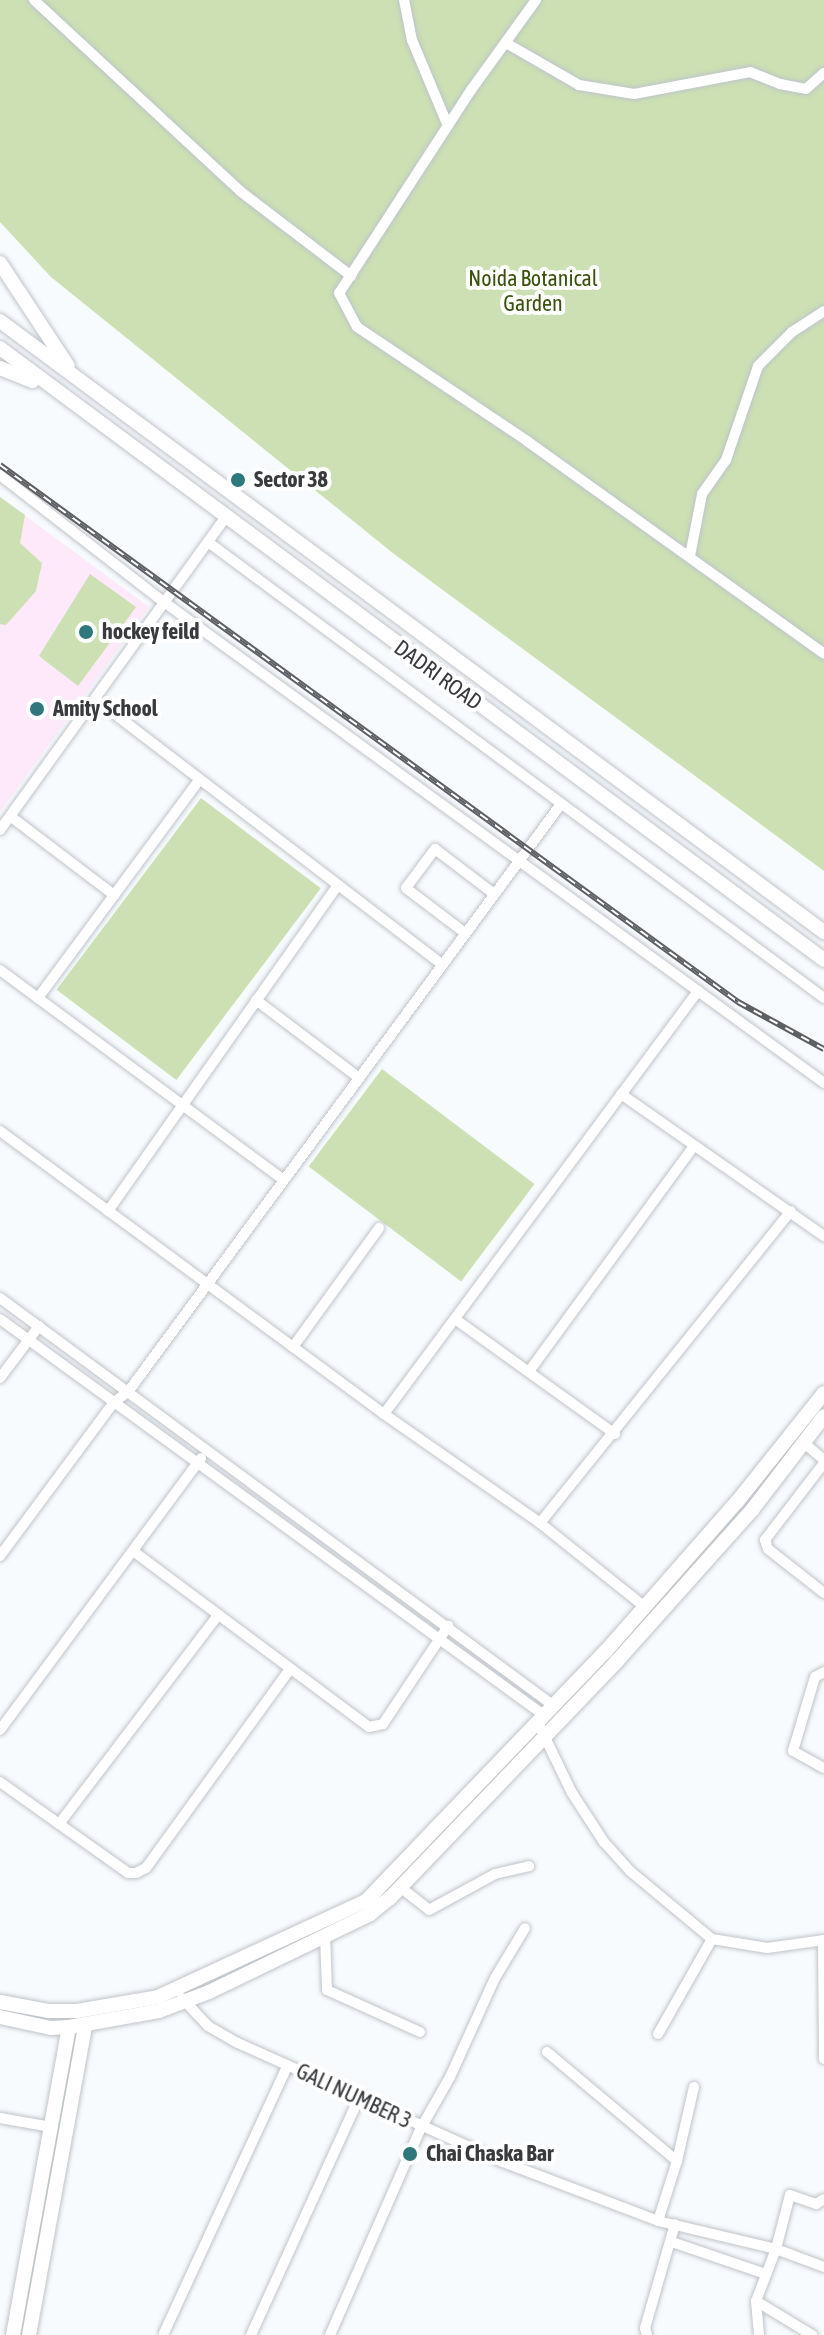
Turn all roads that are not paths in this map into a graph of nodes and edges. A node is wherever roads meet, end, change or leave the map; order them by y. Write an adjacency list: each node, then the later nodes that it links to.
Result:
1 (34, 0): 8 (street)
2 (404, 0): 6 (street)
3 (536, 0): 4 (street)
4 (506, 43): 5 (street); 6 (street)
5 (824, 73)
6 (448, 126): 8 (street)
7 (0, 263): 13 (street)
8 (351, 276): 18 (street)
9 (824, 311): 18 (street)
10 (0, 321): 13 (street, DADRI ROAD)
11 (0, 348): 14 (street)
12 (0, 368): 14 (street)
13 (75, 377): 30 (street, DADRI ROAD)
14 (52, 389): 16 (street, DADRI ROAD)
15 (0, 475): 19 (street)
16 (225, 518): 17 (street); 32 (street, DADRI ROAD)
17 (208, 542): 19 (street); 23 (street)
18 (690, 556): 20 (street)
19 (164, 602): 21 (street); 26 (street)
20 (824, 654)
21 (95, 699): 22 (street); 24 (street)
22 (200, 779): 27 (street); 29 (street)
23 (561, 804): 26 (street); 37 (street)
24 (10, 816): 25 (street); 29 (street)
25 (0, 830)
26 (519, 860): 28 (street); 35 (street)
27 (338, 885): 33 (street); 38 (street)
28 (494, 894): 31 (street); 31 (street)
29 (114, 895): 36 (street)
30 (824, 932)
31 (465, 933): 33 (street)
32 (824, 960)
33 (442, 964): 39 (street)
34 (0, 970): 36 (street)
35 (698, 991): 40 (street); 41 (street)
36 (38, 998): 42 (street)
37 (824, 998)
38 (256, 1000): 39 (street); 42 (street)
39 (359, 1078): 45 (street)
40 (824, 1083)
41 (621, 1094): 44 (street); 53 (street)
42 (183, 1105): 45 (street); 46 (street)
43 (0, 1131): 46 (street)
44 (694, 1146): 47 (street); 57 (street)
45 (284, 1180): 50 (street)
46 (108, 1211): 50 (street)
47 (791, 1211): 49 (street); 64 (street)
48 (379, 1228): 56 (street)
49 (824, 1236)
50 (207, 1284): 56 (street); 59 (street)
51 (0, 1298): 54 (street)
52 (0, 1319): 55 (street)
53 (455, 1319): 57 (street); 62 (street)
54 (39, 1326): 55 (street); 59 (street)
55 (29, 1340): 58 (street); 61 (street)
56 (293, 1347): 62 (street)
57 (530, 1370): 64 (street)
58 (0, 1378)
59 (128, 1392): 61 (street); 66 (street)
60 (824, 1393): 73 (street)
61 (114, 1402): 68 (street); 71 (street)
62 (384, 1414): 69 (street)
63 (824, 1416): 65 (street)
64 (615, 1434): 69 (street)
65 (804, 1443): 67 (street); 79 (street)
66 (207, 1450): 68 (street); 75 (street)
67 (824, 1461): 72 (street)
68 (198, 1462): 70 (street); 76 (street)
69 (540, 1523): 73 (street)
70 (133, 1551): 74 (street); 80 (street)
71 (0, 1556)
72 (824, 1593)
73 (645, 1607): 79 (street)
74 (218, 1615): 77 (street); 83 (street)
75 (448, 1626): 76 (street); 79 (street)
76 (439, 1639): 77 (street); 79 (street)
77 (290, 1669): 83 (street)
78 (824, 1672): 81 (street)
79 (545, 1721): 85 (street); 88 (street); 90 (street)
80 (0, 1730)
81 (824, 1768)
82 (0, 1783): 83 (street)
83 (59, 1824)
84 (529, 1866): 85 (street)
85 (400, 1887): 87 (street)
86 (525, 1928): 104 (street)
87 (325, 1935): 90 (street); 95 (street)
88 (712, 1939): 89 (street); 96 (street)
89 (824, 1940): 98 (street)
90 (181, 1996): 91 (street); 93 (street); 99 (street, GALI NUMBER 3)
91 (0, 2002)
92 (0, 2017): 94 (street)
93 (85, 2026): 94 (street); 116 (street)
94 (69, 2027): 103 (street)
95 (420, 2032)
96 (658, 2034)
97 (547, 2052): 105 (street)
98 (824, 2059)
99 (288, 2065): 101 (street, GALI NUMBER 3); 114 (street)
100 (694, 2087): 105 (street)
101 (359, 2098): 104 (street, GALI NUMBER 3); 117 (street)
102 (0, 2118): 103 (street)
103 (51, 2127): 115 (street)
104 (421, 2128): 107 (street, GALI NUMBER 3); 118 (street)
105 (677, 2161): 107 (street)
106 (824, 2199): 110 (street)
107 (658, 2221): 108 (street, GALI NUMBER 3)
108 (675, 2224): 109 (street); 110 (street, GALI NUMBER 3)
109 (672, 2242): 112 (street); 119 (street)
110 (776, 2249): 111 (street, GALI NUMBER 3); 112 (street)
111 (824, 2267)
112 (766, 2274): 113 (street)
113 (756, 2301): 120 (street); 121 (street)
114 (164, 2333)
115 (13, 2335)
116 (29, 2335)
117 (251, 2335)
118 (330, 2335)
119 (647, 2335)
120 (759, 2335)
121 (812, 2335)

